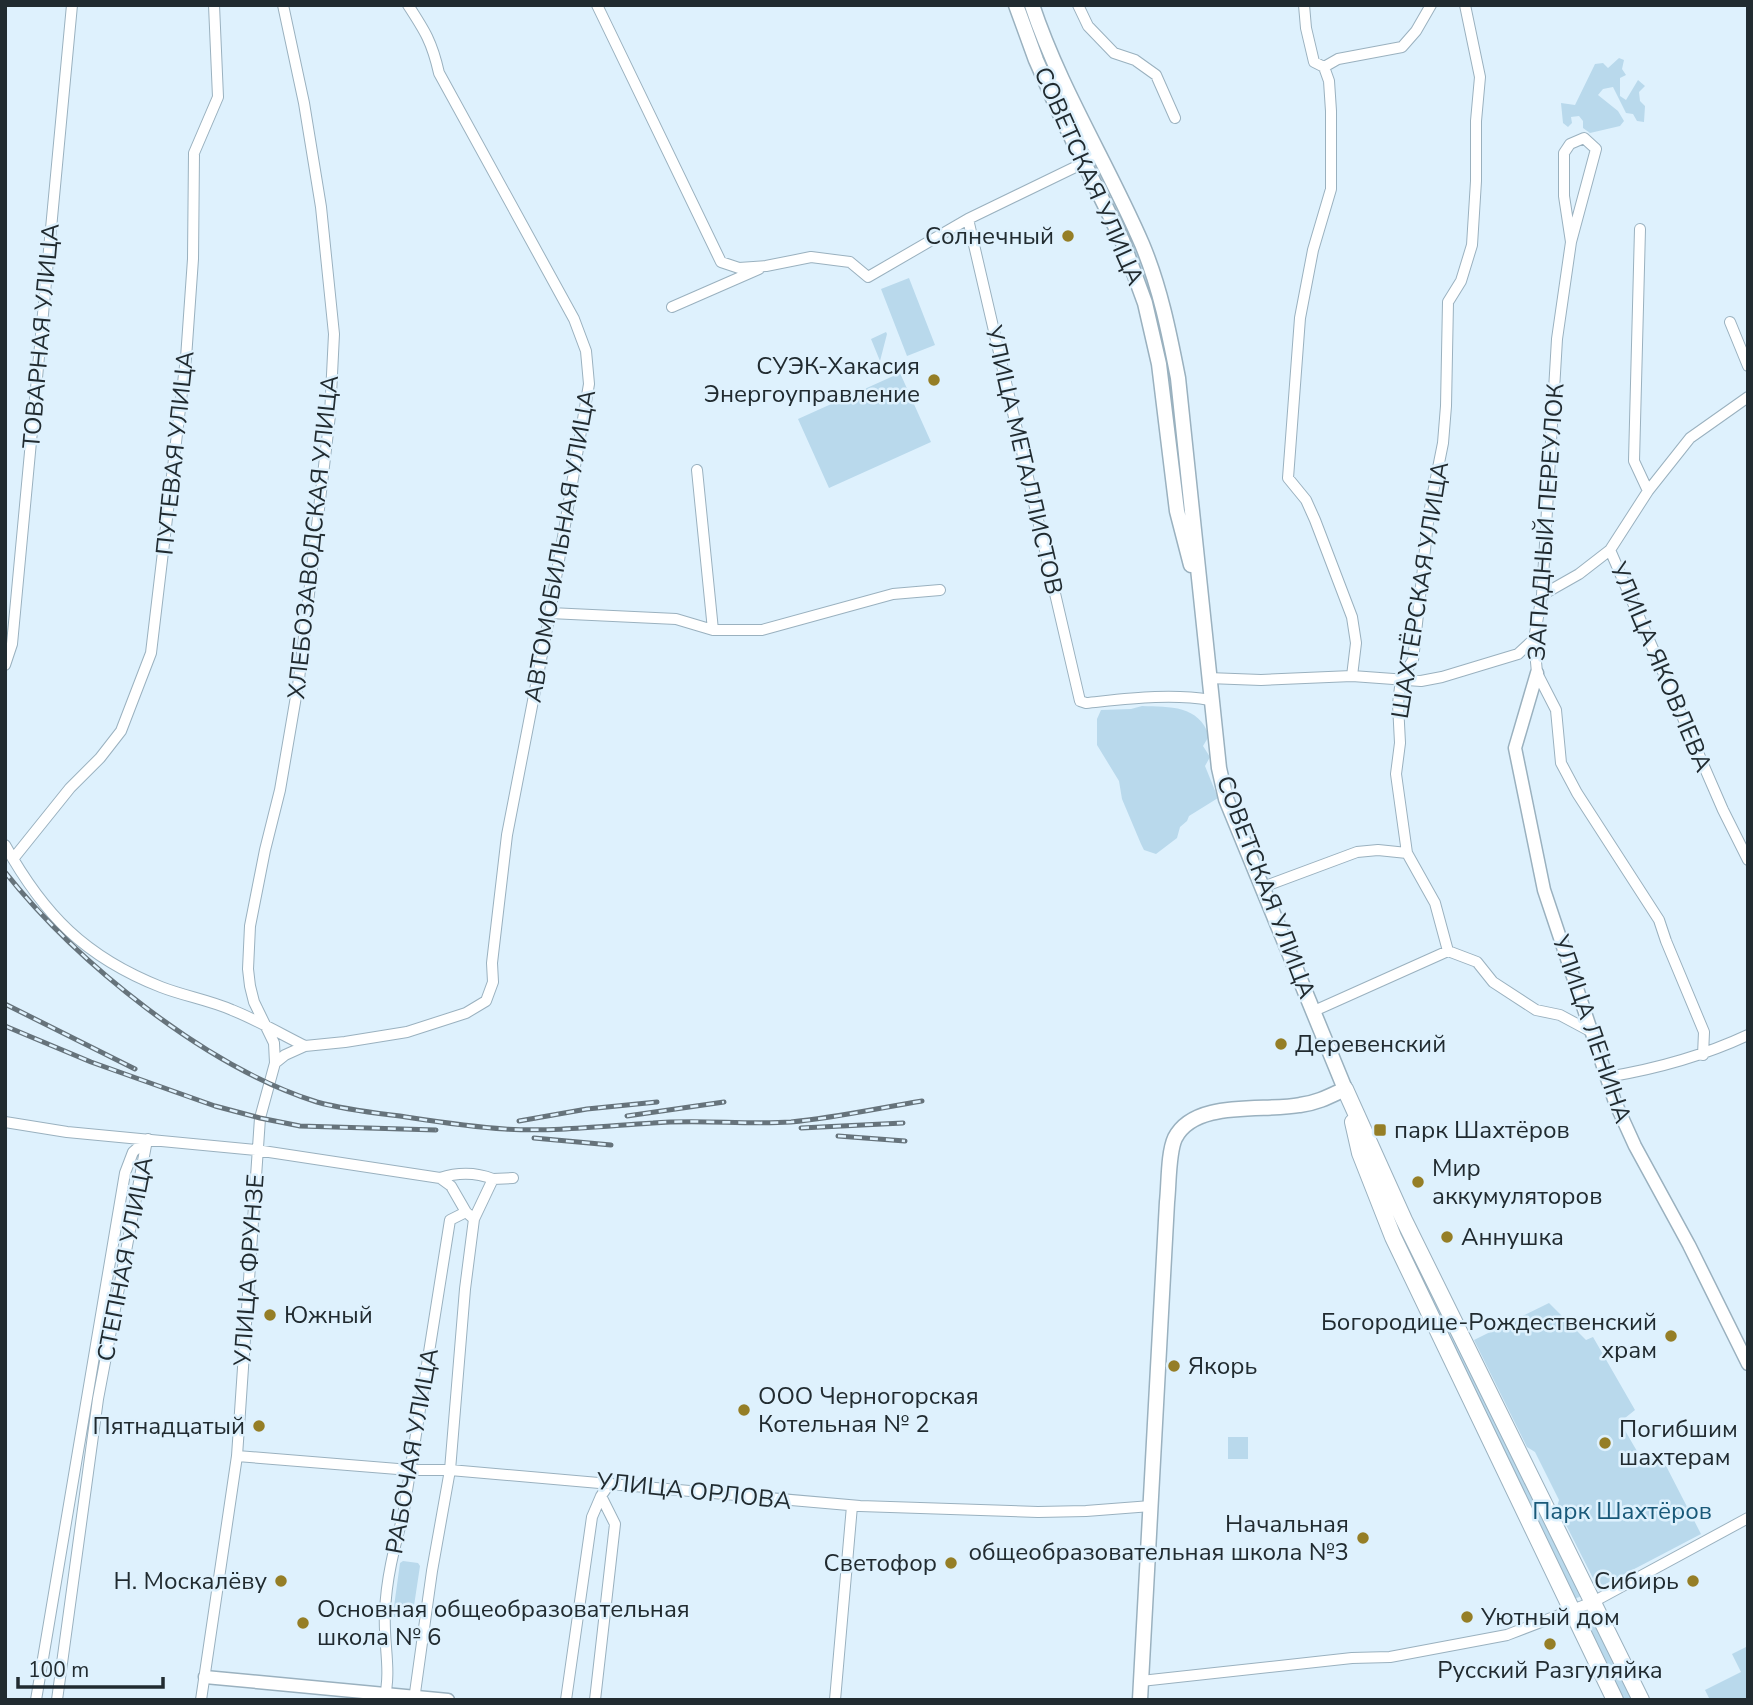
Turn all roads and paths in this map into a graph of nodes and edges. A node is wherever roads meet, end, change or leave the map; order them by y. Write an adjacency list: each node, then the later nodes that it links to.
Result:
1 (72, 5): 35 (street, ТОВАРНАЯ УЛИЦА)
2 (214, 5): 43 (street, ПУТЕВАЯ УЛИЦА)
3 (283, 5): 48 (street, ХЛЕБОЗАВОДСКАЯ УЛИЦА)
4 (408, 5): 32 (street, АВТОМОБИЛЬНАЯ УЛИЦА)
5 (597, 5): 21 (street)
6 (1016, 5): 15 (main road, СОВЕТСКАЯ УЛИЦА)
7 (1032, 5): 14 (main road, СОВЕТСКАЯ УЛИЦА)
8 (1078, 5): 13 (street)
9 (1304, 5): 12 (street)
10 (1431, 5): 12 (street)
11 (1465, 5): 39 (street, ШАХТЁРСКАЯ УЛИЦА)
12 (1324, 67): 37 (street)
13 (1175, 118)
14 (1098, 156): 15 (street); 16 (main road, СОВЕТСКАЯ УЛИЦА)
15 (1084, 162): 17 (main road, СОВЕТСКАЯ УЛИЦА); 18 (street)
16 (1123, 205): 17 (main road); 31 (main road, СОВЕТСКАЯ УЛИЦА)
17 (1108, 212): 31 (main road, СОВЕТСКАЯ УЛИЦА)
18 (968, 219): 21 (street); 40 (street, УЛИЦА МЕТАЛЛИСТОВ)
19 (1640, 229): 27 (street)
20 (1571, 242): 20 (street, ЗАПАДНЫЙ ПЕРЕУЛОК); 30 (street, ЗАПАДНЫЙ ПЕРЕУЛОК)
21 (766, 266): 22 (street)
22 (672, 307)
23 (1730, 322): 24 (street)
24 (1748, 366)
25 (1748, 397): 27 (street, УЛИЦА ЯКОВЛЕВА)
26 (697, 470): 33 (street)
27 (1648, 491): 28 (street, УЛИЦА ЯКОВЛЕВА)
28 (1611, 550): 30 (street); 44 (street, УЛИЦА ЯКОВЛЕВА)
29 (940, 590): 33 (street)
30 (1542, 595): 34 (street, ЗАПАДНЫЙ ПЕРЕУЛОК)
31 (1200, 597): 38 (main road, СОВЕТСКАЯ УЛИЦА)
32 (550, 613): 33 (street); 51 (street, АВТОМОБИЛЬНАЯ УЛИЦА)
33 (713, 630)
34 (1534, 639): 36 (street, ЗАПАДНЫЙ ПЕРЕУЛОК); 39 (street)
35 (5, 665)
36 (1537, 673): 49 (street, УЛИЦА ЛЕНИНА); 52 (street, ЗАПАДНЫЙ ПЕРЕУЛОК)
37 (1352, 676): 38 (street); 39 (street)
38 (1208, 678): 40 (main road, СОВЕТСКАЯ УЛИЦА)
39 (1401, 679): 42 (street, ШАХТЁРСКАЯ УЛИЦА)
40 (1210, 700): 45 (main road, СОВЕТСКАЯ УЛИЦА)
41 (5, 845): 43 (street)
42 (1408, 853): 45 (street); 46 (street, ШАХТЁРСКАЯ УЛИЦА)
43 (13, 859): 48 (street)
44 (1748, 860)
45 (1263, 887): 47 (main road, СОВЕТСКАЯ УЛИЦА)
46 (1448, 951): 47 (street); 49 (street)
47 (1314, 1011): 55 (main road, СОВЕТСКАЯ УЛИЦА)
48 (269, 1029): 51 (street); 53 (street, ХЛЕБОЗАВОДСКАЯ УЛИЦА)
49 (1590, 1031): 54 (street, УЛИЦА ЛЕНИНА)
50 (1748, 1035): 52 (street)
51 (305, 1046): 53 (street)
52 (1703, 1055): 54 (street)
53 (275, 1063): 58 (street, УЛИЦА ФРУНЗЕ)
54 (1607, 1077): 63 (street, УЛИЦА ЛЕНИНА)
55 (1345, 1089): 70 (main road); 72 (main road, СОВЕТСКАЯ УЛИЦА); 73 (main road, СОВЕТСКАЯ УЛИЦА)
56 (5, 1122): 57 (street)
57 (148, 1139): 58 (street); 78 (street, СТЕПНАЯ УЛИЦА); 79 (street, СТЕПНАЯ УЛИЦА)
58 (256, 1150): 59 (street); 64 (street, УЛИЦА ФРУНЗЕ)
59 (440, 1178): 60 (street); 62 (street)
60 (493, 1178): 61 (street); 62 (street)
61 (513, 1178)
62 (470, 1215): 65 (street, РАБОЧАЯ УЛИЦА); 66 (street, РАБОЧАЯ УЛИЦА)
63 (1748, 1364)
64 (237, 1457): 65 (street, УЛИЦА ОРЛОВА); 74 (street, УЛИЦА ФРУНЗЕ)
65 (410, 1470): 66 (street, УЛИЦА ОРЛОВА); 76 (street, РАБОЧАЯ УЛИЦА)
66 (450, 1470): 67 (street, УЛИЦА ОРЛОВА); 77 (street, РАБОЧАЯ УЛИЦА)
67 (611, 1483): 68 (street); 69 (street, УЛИЦА ОРЛОВА)
68 (601, 1496): 82 (street); 83 (street)
69 (852, 1506): 70 (street, УЛИЦА ОРЛОВА); 84 (street)
70 (1151, 1506): 75 (main road)
71 (1748, 1518): 72 (street)
72 (1593, 1602): 73 (street); 87 (main road, СОВЕТСКАЯ УЛИЦА)
73 (1572, 1611): 75 (street); 86 (main road, СОВЕТСКАЯ УЛИЦА)
74 (205, 1677): 76 (street); 80 (street, УЛИЦА ФРУНЗЕ)
75 (1141, 1681): 85 (main road)
76 (384, 1697): 77 (street)
77 (414, 1698): 81 (street)
78 (36, 1700)
79 (57, 1700)
80 (201, 1700)
81 (448, 1700)
82 (566, 1700)
83 (595, 1700)
84 (835, 1700)
85 (1140, 1700)
86 (1615, 1700)
87 (1641, 1700)

